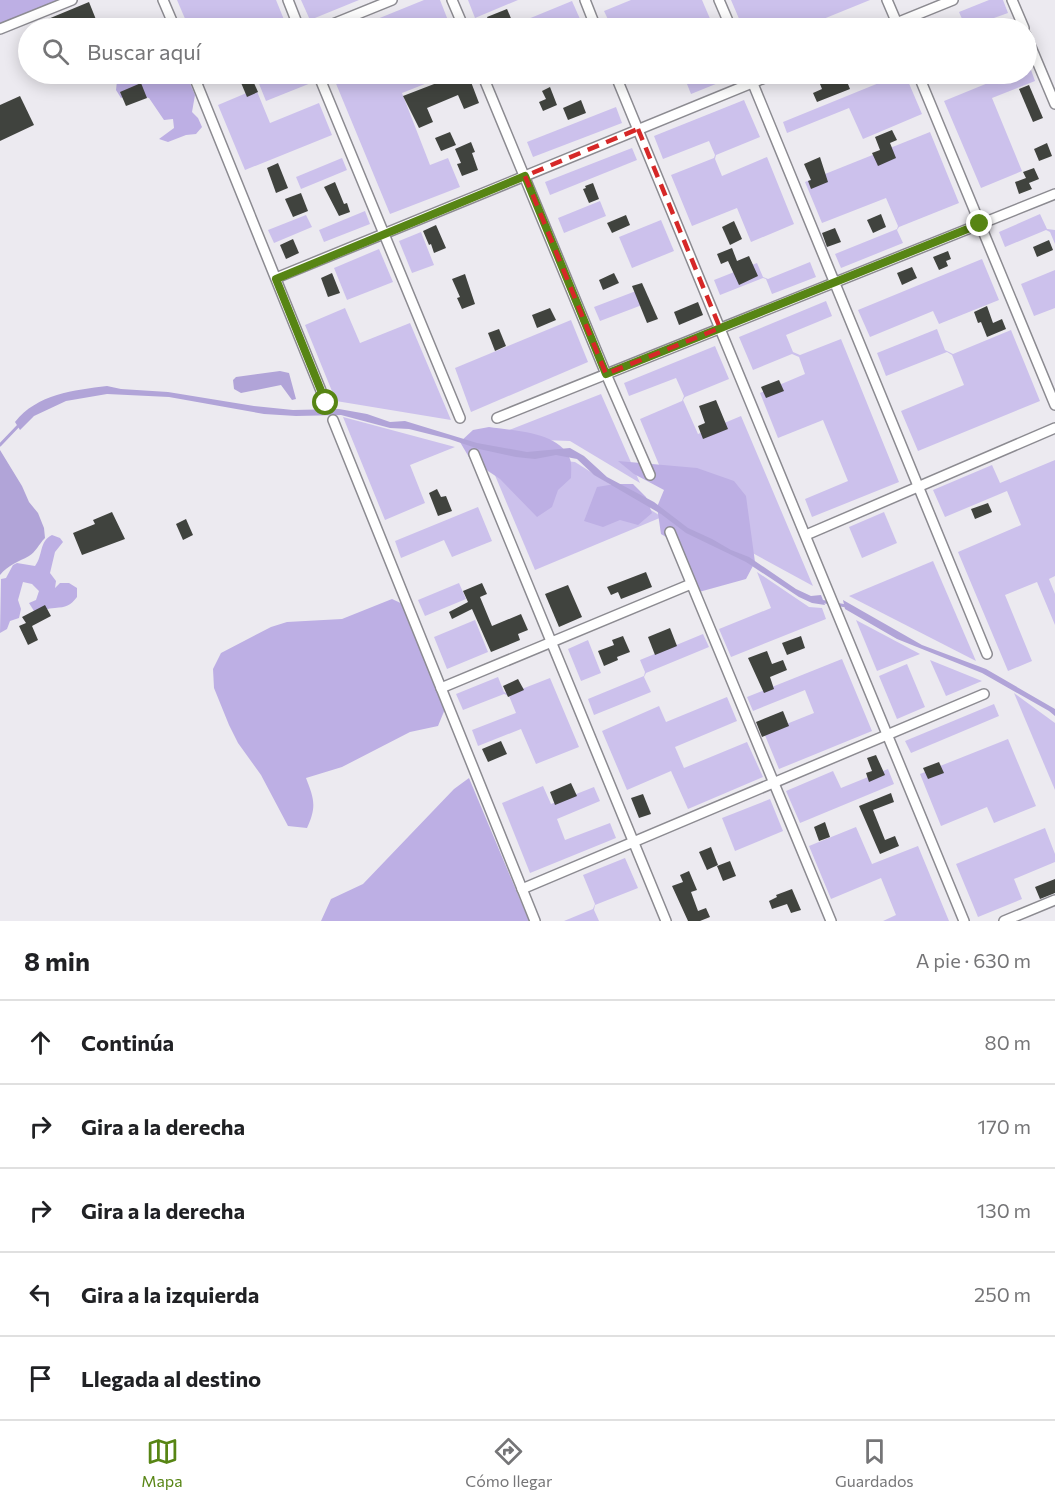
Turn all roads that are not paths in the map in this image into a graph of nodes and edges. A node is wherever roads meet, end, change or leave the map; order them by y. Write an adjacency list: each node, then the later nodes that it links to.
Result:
1 (72, 0): 11 (street)
2 (163, 0): 12 (street)
3 (288, 0): 13 (street)
4 (392, 0): 14 (street)
5 (452, 0): 15 (street)
6 (585, 0): 16 (street)
7 (719, 0): 17 (street)
8 (887, 0): 18 (street)
9 (953, 0): 19 (street)
10 (1012, 0): 20 (street)
11 (27, 18)
12 (171, 18)
13 (295, 18)
14 (348, 18)
15 (460, 18)
16 (592, 18)
17 (727, 18)
18 (895, 18)
19 (915, 18)
20 (1020, 18)
21 (18, 22): 22 (street)
22 (0, 29)
23 (1037, 61): 31 (street)
24 (198, 84): 37 (street)
25 (322, 84): 36 (street)
26 (487, 84): 33 (street)
27 (619, 84): 32 (street)
28 (738, 84): 32 (street)
29 (753, 84): 38 (street)
30 (922, 84): 35 (street)
31 (1055, 104)
32 (638, 129): 33 (street); 39 (street)
33 (525, 176): 36 (street); 40 (street)
34 (1055, 194): 35 (street)
35 (980, 224): 38 (street); 42 (street)
36 (384, 234): 37 (street); 43 (street)
37 (276, 279): 41 (street)
38 (835, 282): 39 (street); 49 (street)
39 (720, 328): 40 (street); 51 (street)
40 (606, 374): 44 (street); 48 (street)
41 (326, 403)
42 (1055, 405)
43 (460, 418)
44 (496, 418)
45 (333, 420): 55 (street)
46 (1055, 428): 49 (street)
47 (474, 454): 53 (street)
48 (650, 475)
49 (919, 486): 51 (street); 54 (street)
50 (670, 532): 52 (street)
51 (806, 534): 57 (street)
52 (691, 584): 53 (street); 58 (street)
53 (551, 642): 55 (street); 59 (street)
54 (987, 654)
55 (441, 688): 60 (street)
56 (984, 694): 57 (street)
57 (888, 734): 58 (street); 65 (street)
58 (773, 783): 59 (street); 64 (street)
59 (633, 842): 60 (street); 63 (street)
60 (522, 889): 62 (street)
61 (1055, 900): 66 (street)
62 (535, 921)
63 (666, 921)
64 (831, 921)
65 (964, 921)
66 (1004, 921)

